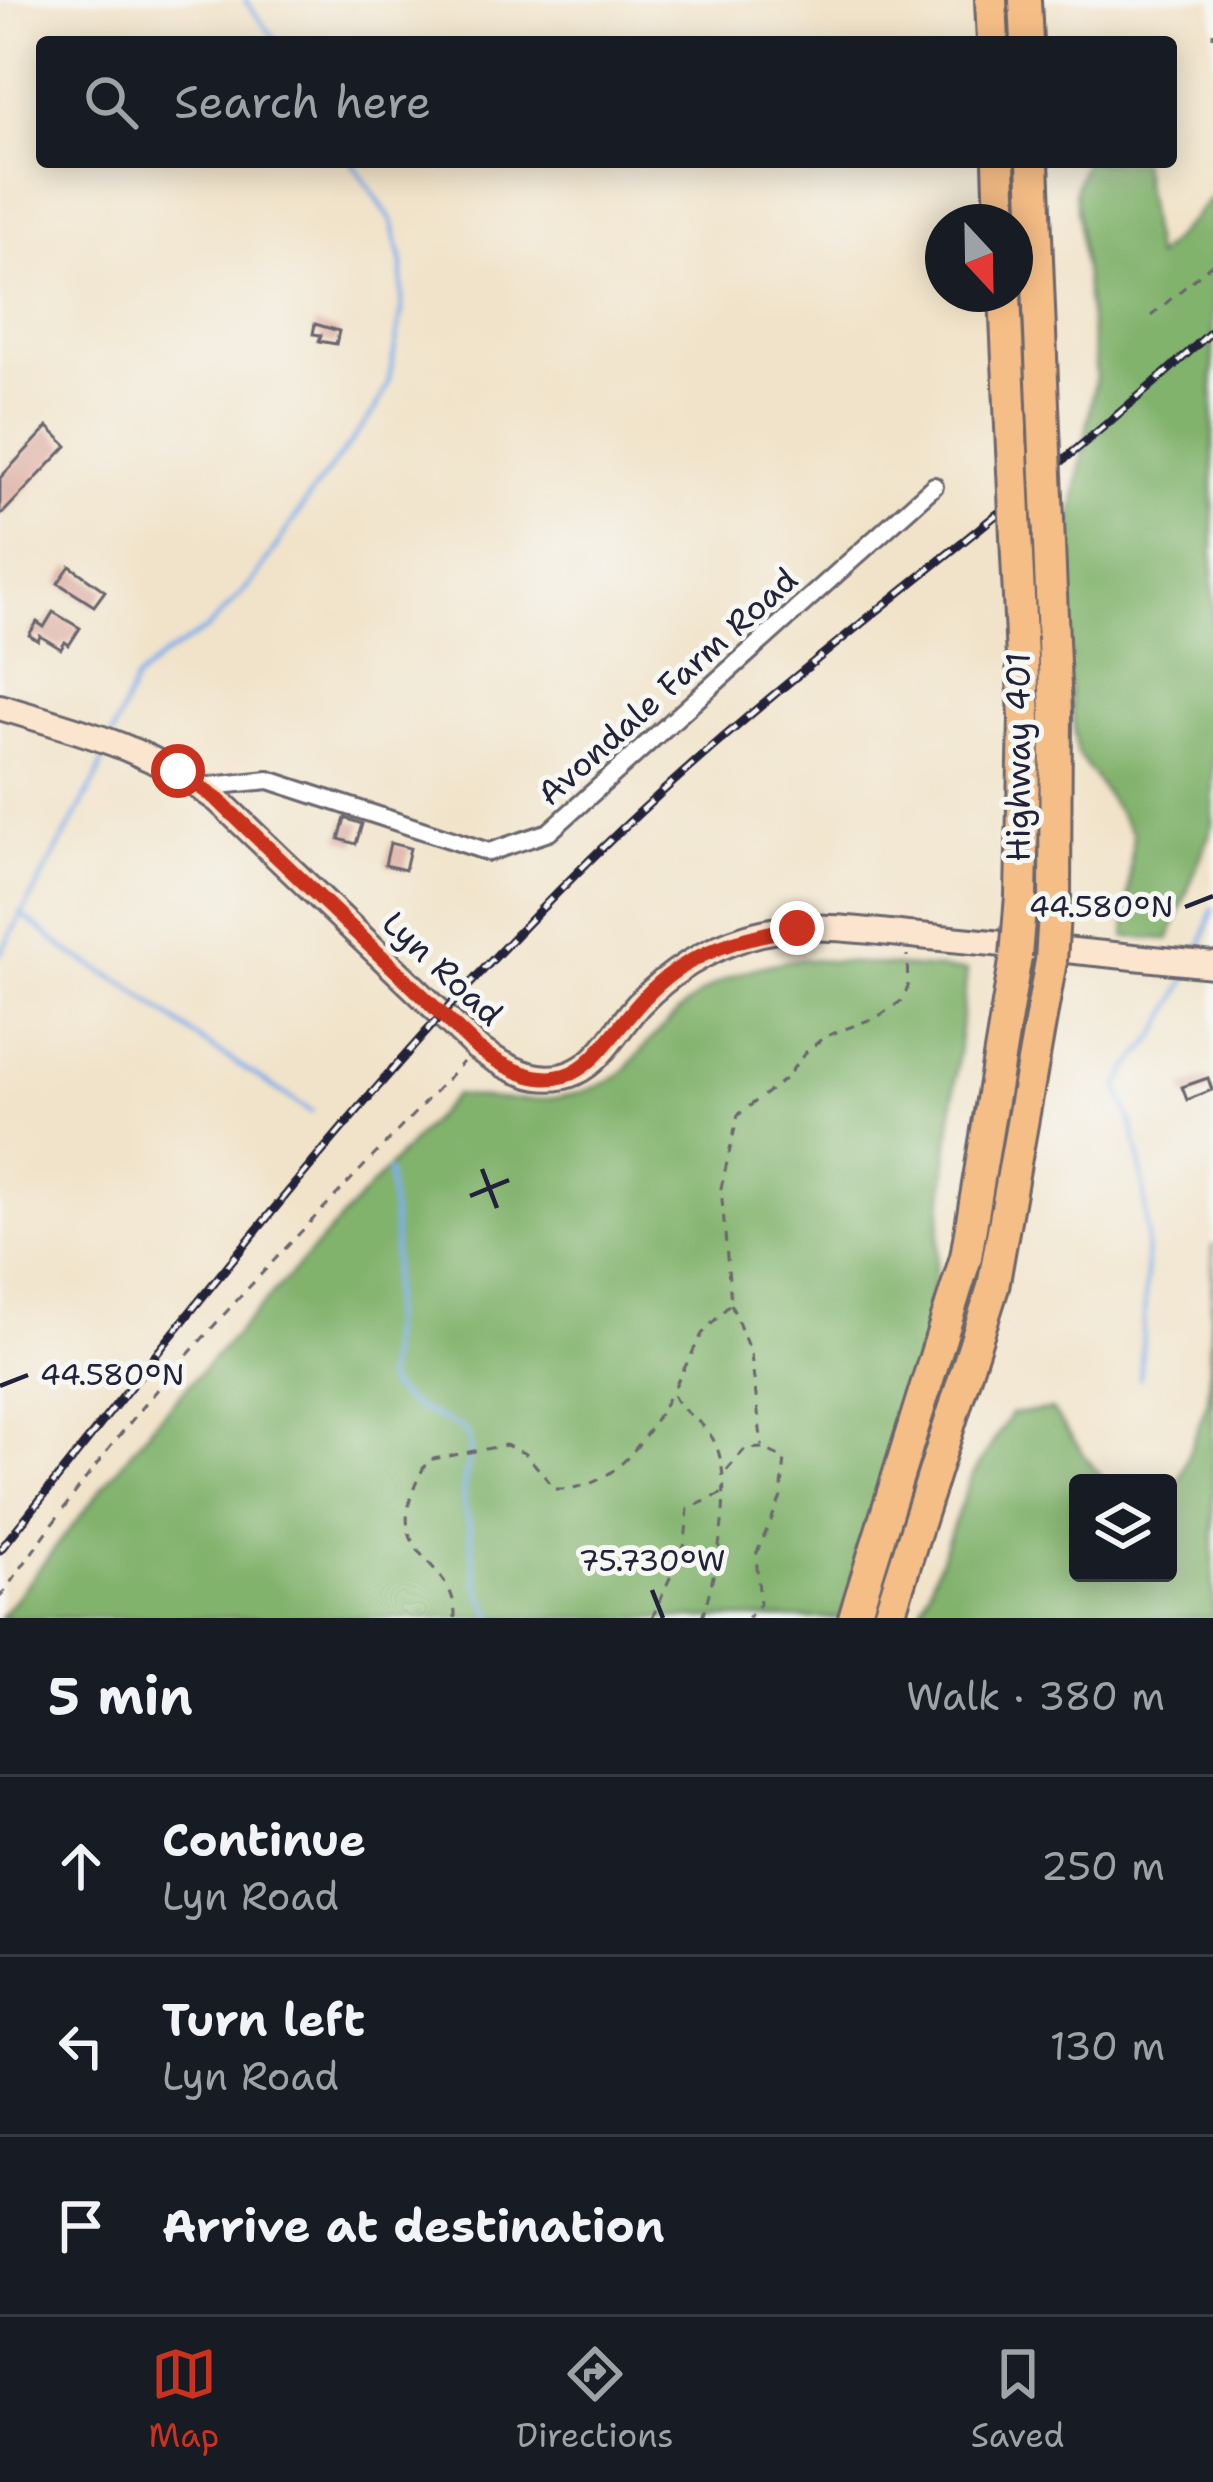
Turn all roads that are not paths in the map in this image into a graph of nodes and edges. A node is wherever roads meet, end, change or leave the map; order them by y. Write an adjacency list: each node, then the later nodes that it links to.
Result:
1 (991, 0): 3 (highway)
2 (1025, 0): 4 (highway)
3 (993, 36)
4 (1028, 36)
5 (999, 168): 7 (highway)
6 (1033, 168): 14 (highway, Highway 401, bridge)
7 (1000, 204)
8 (1006, 312): 13 (highway, Highway 401, bridge)
9 (934, 486): 11 (street, Avondale Farm Road)
10 (0, 706): 11 (main road, Lyn Road)
11 (200, 788): 12 (main road, Lyn Road)
12 (1213, 965)
13 (854, 1618)
14 (888, 1618)

